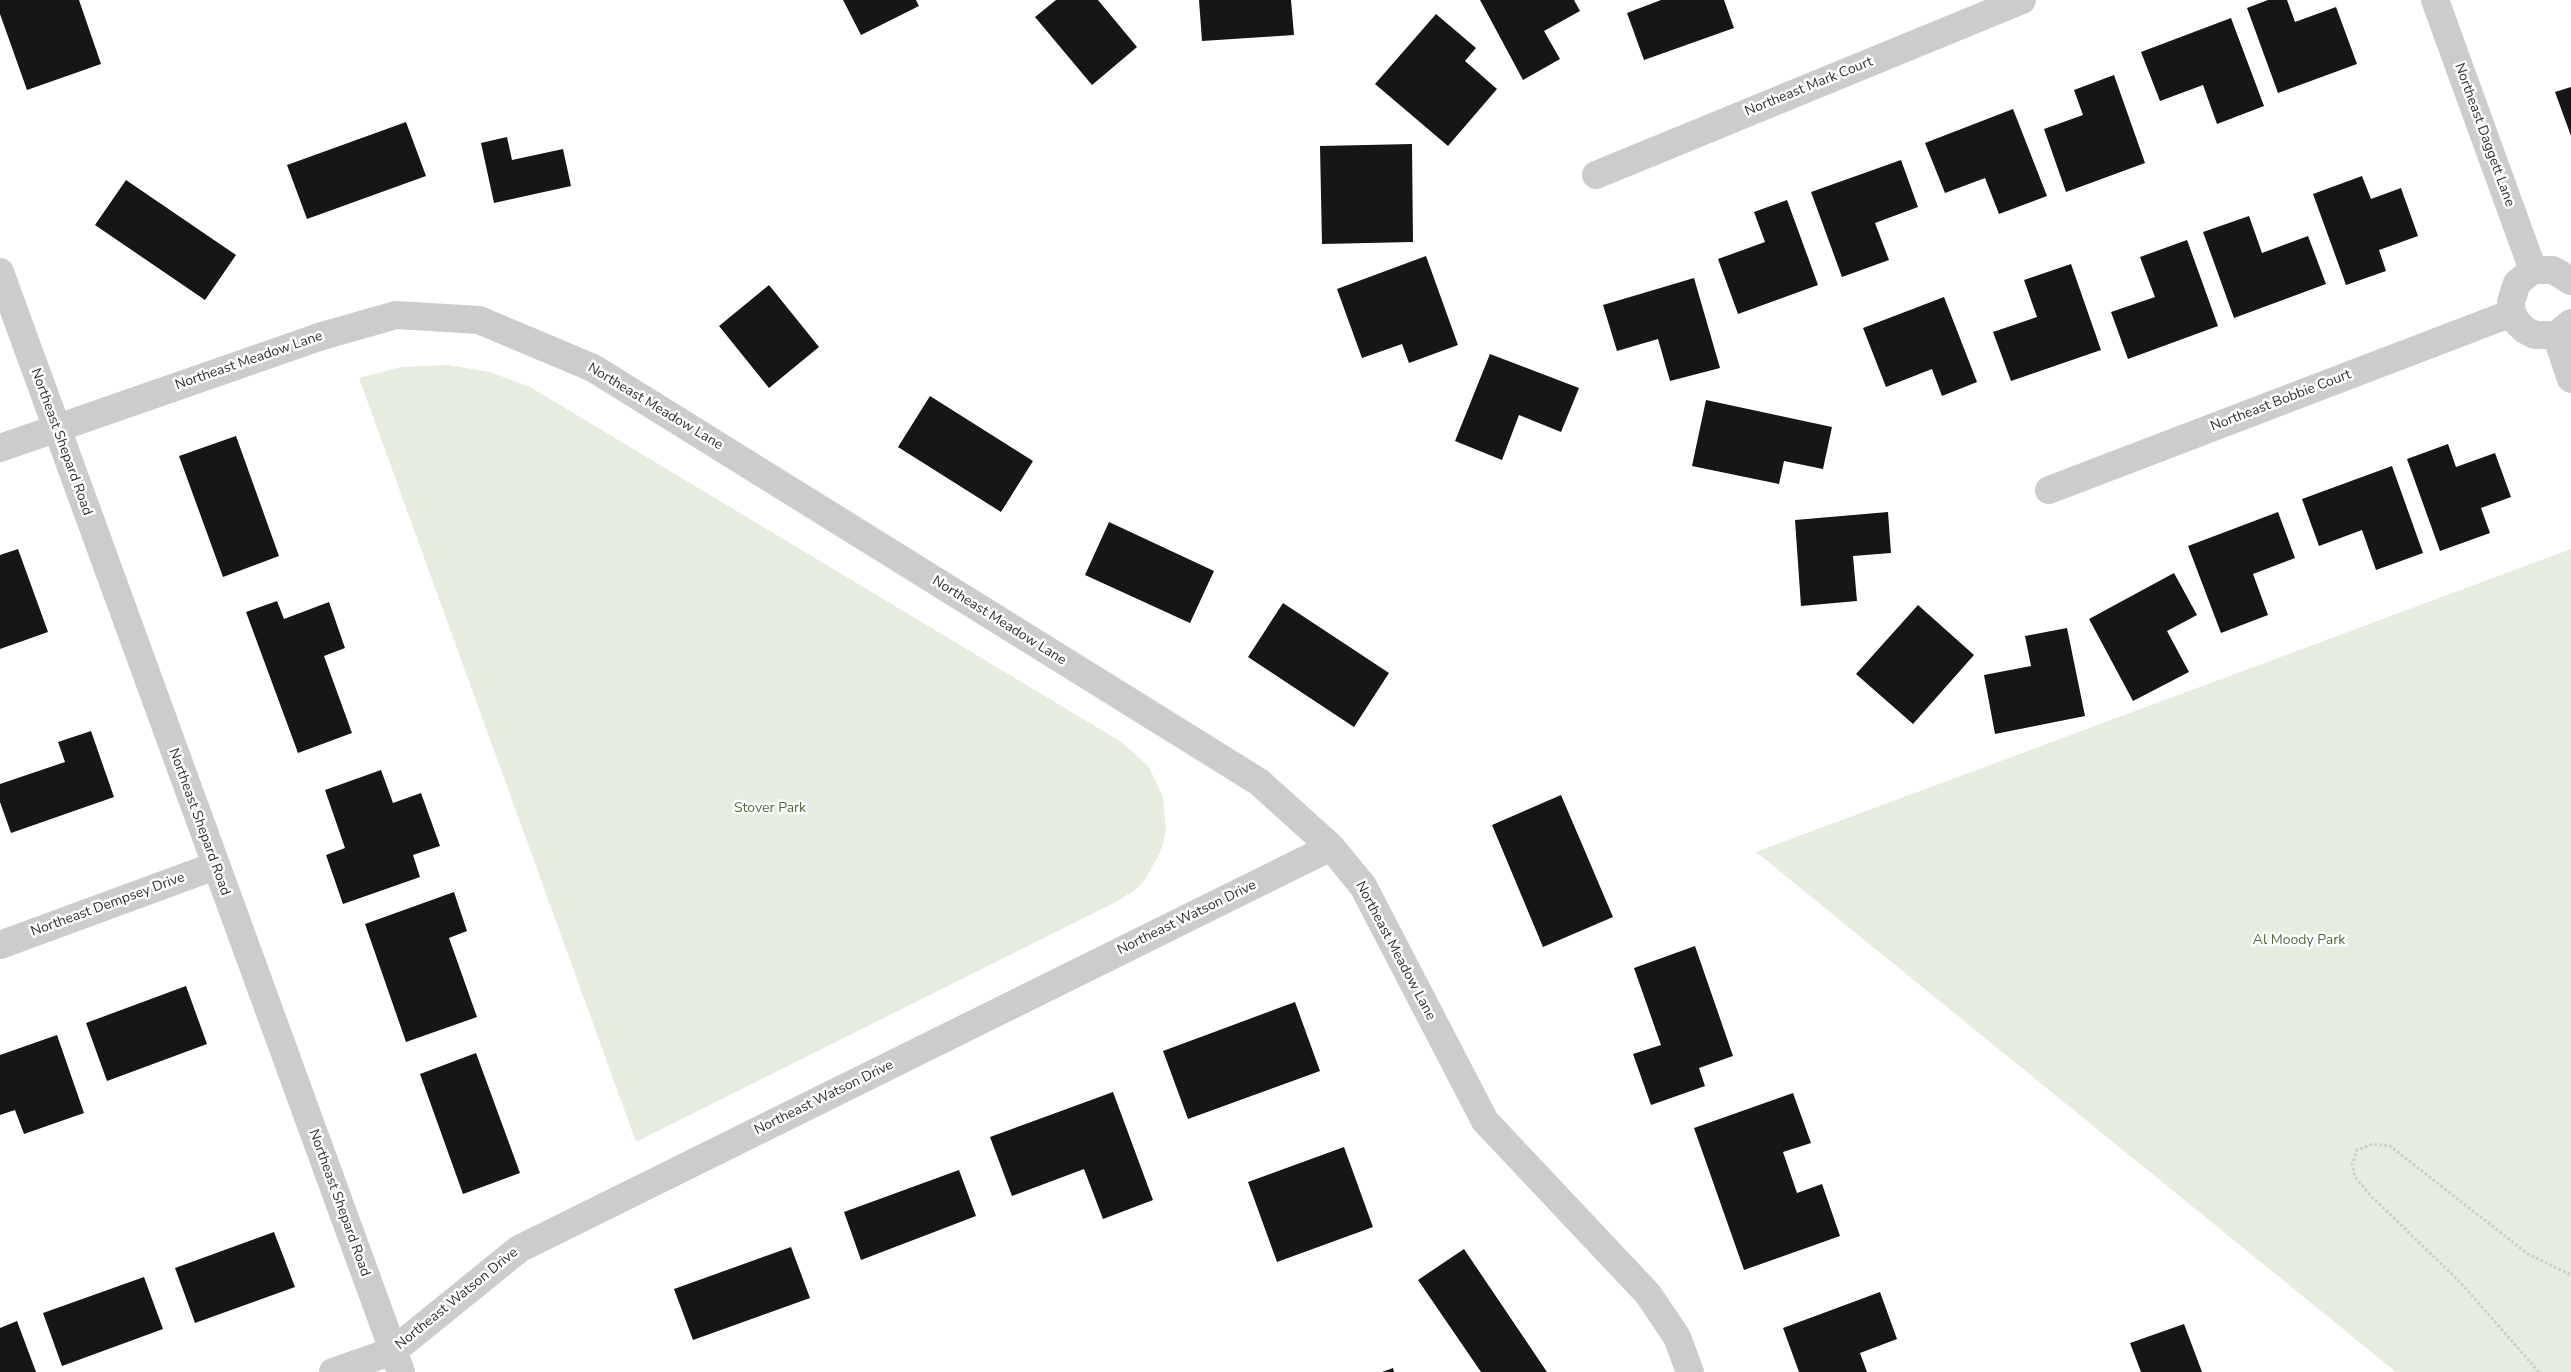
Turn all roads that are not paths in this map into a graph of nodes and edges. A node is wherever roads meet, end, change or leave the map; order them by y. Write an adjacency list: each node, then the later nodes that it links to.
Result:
1 (2022, 0): 3 (street, Northeast Mark Court)
2 (2435, 0): 4 (street, Northeast Daggett Lane)
3 (1596, 175)
4 (2534, 270): 6 (street); 7 (street)
5 (0, 272): 10 (street, Northeast Shepard Road)
6 (2571, 281)
7 (2512, 313): 8 (street); 12 (street, Northeast Bobbie Court)
8 (2564, 329): 9 (street)
9 (2571, 379)
10 (55, 428): 11 (street, Northeast Meadow Lane); 13 (street, Northeast Meadow Lane); 14 (street, Northeast Shepard Road)
11 (0, 448)
12 (2049, 490)
13 (1331, 847): 16 (street, Northeast Watson Drive); 18 (street, Northeast Meadow Lane)
14 (215, 866): 15 (street, Northeast Dempsey Drive); 16 (street, Northeast Shepard Road)
15 (0, 945)
16 (397, 1362): 17 (street, Northeast Watson Drive)
17 (333, 1372)
18 (1690, 1372)

